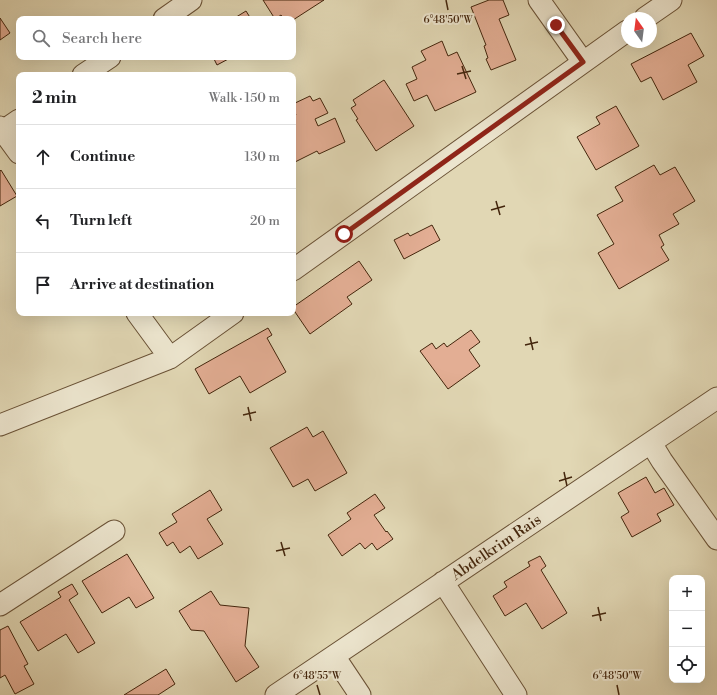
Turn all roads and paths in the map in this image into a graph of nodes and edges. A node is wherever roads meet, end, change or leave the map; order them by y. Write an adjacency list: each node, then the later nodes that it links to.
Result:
1 (191, 0): 5 (street)
2 (539, 0): 8 (street)
3 (670, 0): 4 (street)
4 (653, 12)
5 (168, 16)
6 (621, 35): 8 (street)
7 (106, 60): 9 (street)
8 (583, 62): 12 (street)
9 (88, 72)
10 (5, 127): 11 (street)
11 (16, 147)
12 (296, 268)
13 (139, 316): 15 (street)
14 (229, 316): 15 (street)
15 (170, 358): 17 (street)
16 (717, 398): 18 (street, Abdelkrim Rais)
17 (0, 425)
18 (651, 443): 20 (street); 21 (street, Abdelkrim Rais)
19 (114, 531): 22 (street)
20 (717, 539)
21 (443, 582): 23 (street, Abdelkrim Rais); 26 (street)
22 (0, 605)
23 (334, 656): 24 (street, Abdelkrim Rais); 25 (street)
24 (276, 695)
25 (360, 695)
26 (516, 695)

